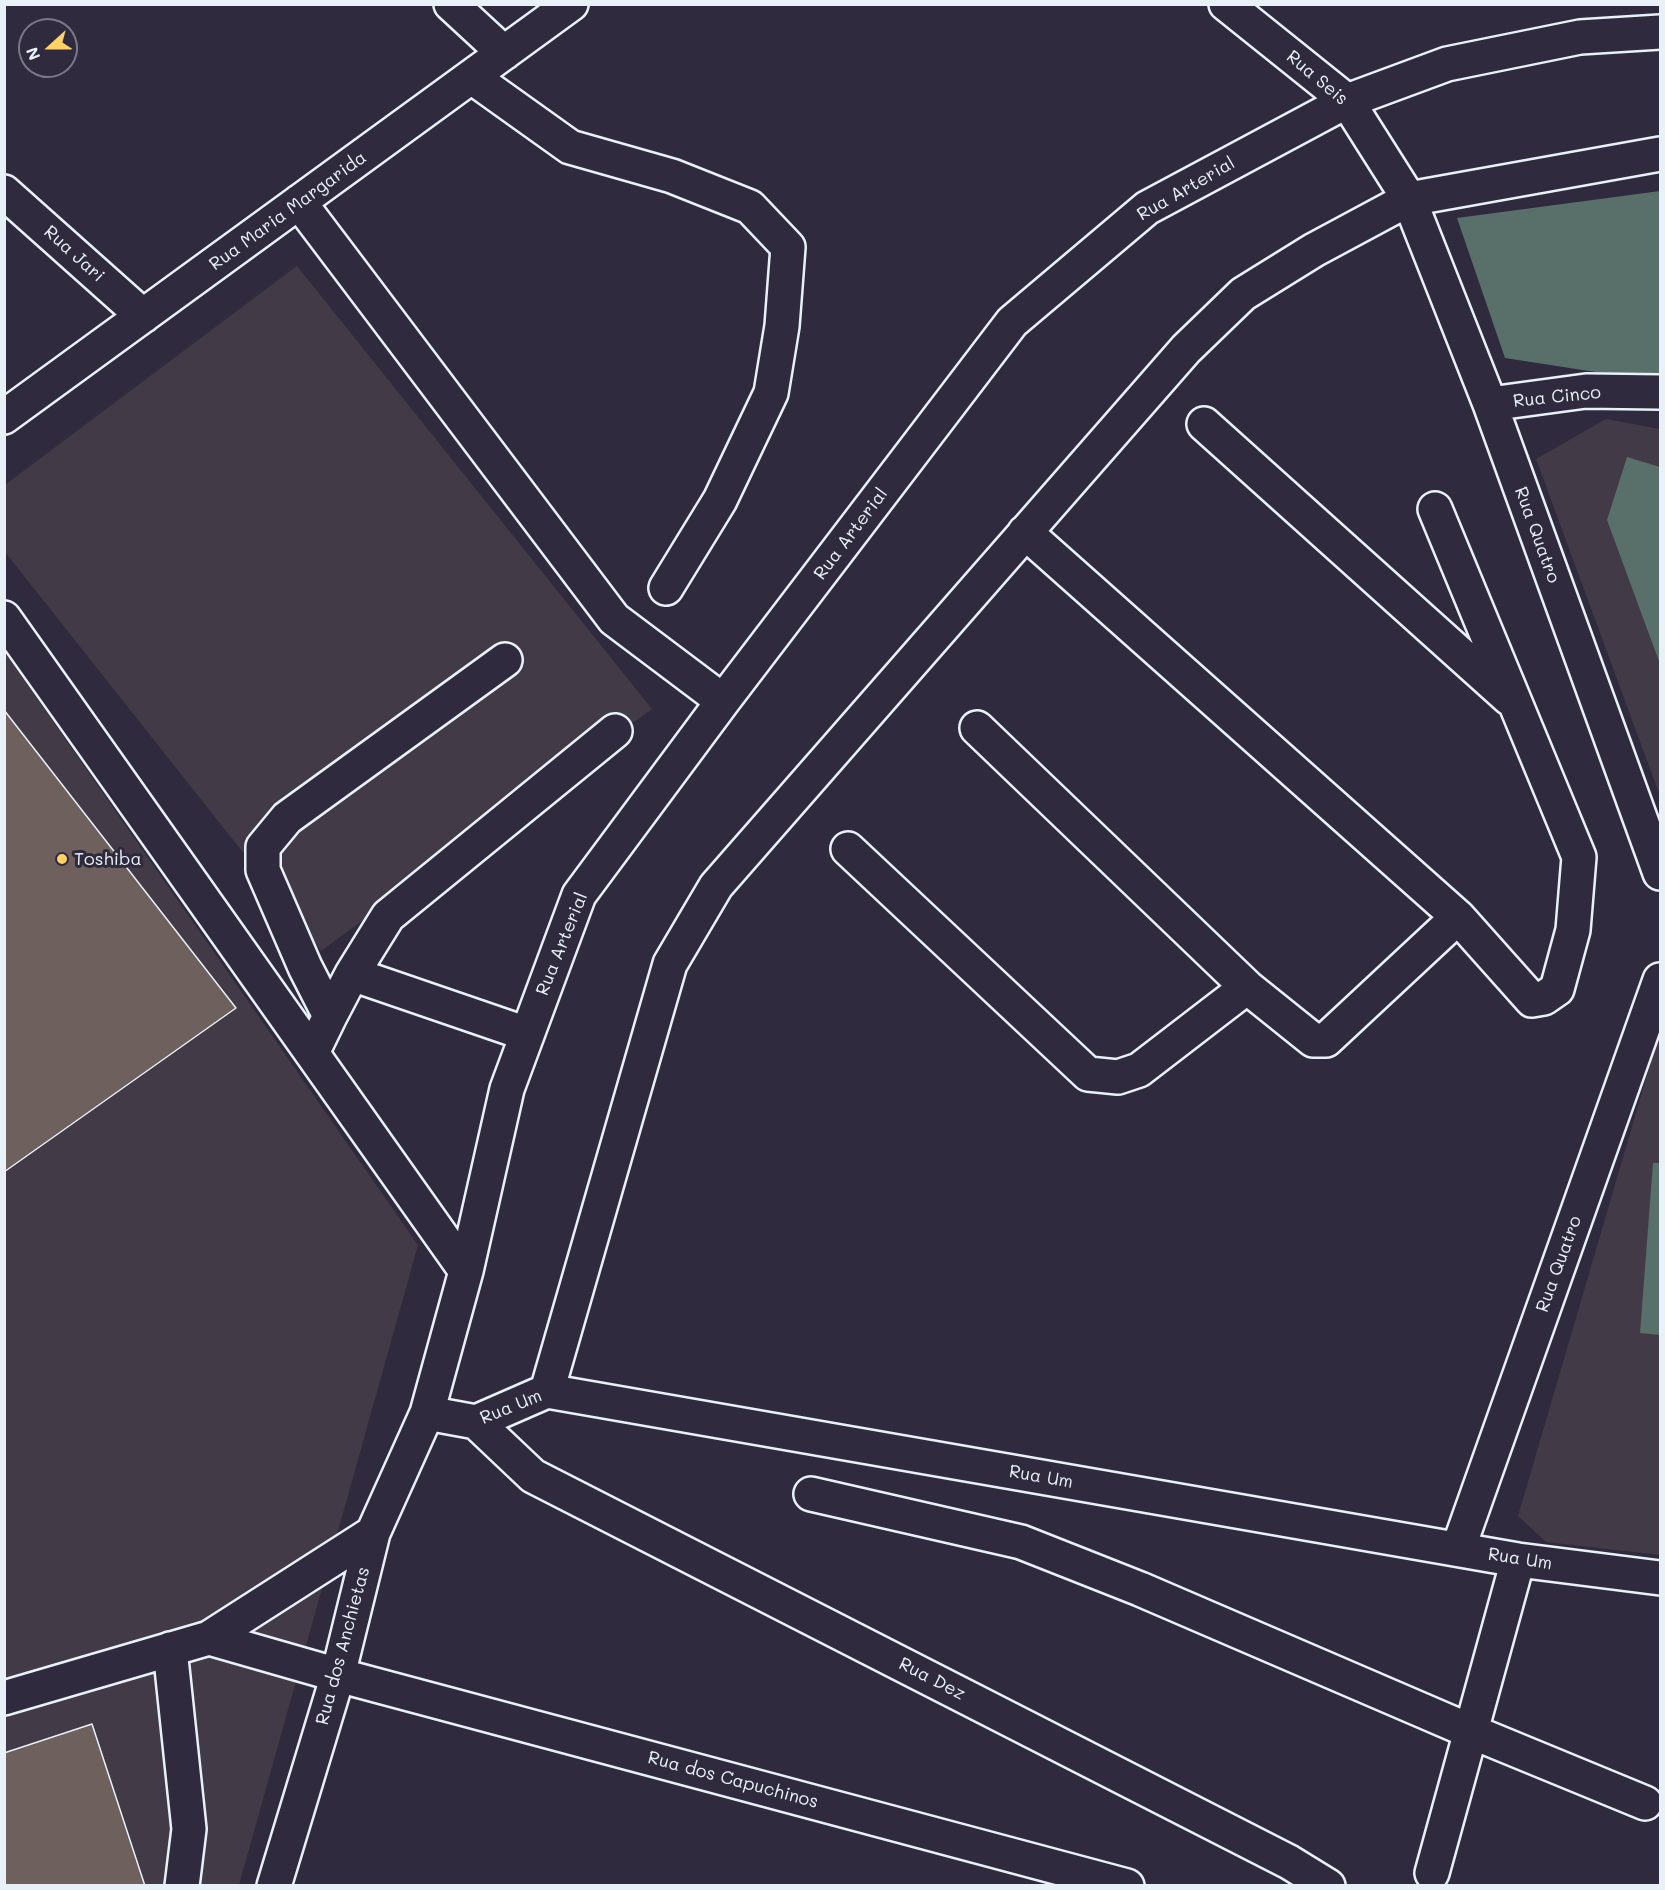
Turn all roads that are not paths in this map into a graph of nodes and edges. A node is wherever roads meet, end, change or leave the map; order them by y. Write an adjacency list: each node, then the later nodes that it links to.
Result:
1 (451, 4): 5 (street)
2 (571, 4): 5 (street, Rua Maria Margarida)
3 (1226, 4): 7 (street, Rua Seis)
4 (1660, 32): 7 (street, Rua Arterial)
5 (504, 53): 6 (street, Rua Maria Margarida)
6 (472, 77): 11 (street, Rua Maria Margarida); 19 (street)
7 (1347, 101): 10 (street, Rua Seis); 22 (street, Rua Arterial)
8 (1660, 154): 10 (street)
9 (4, 192): 12 (street, Rua Jari)
10 (1409, 199): 14 (street, Rua Quatro); 18 (street)
11 (299, 202): 12 (street, Rua Maria Margarida); 22 (street)
12 (143, 316): 15 (street, Rua Maria Margarida)
13 (1660, 392): 14 (street, Rua Cinco)
14 (1490, 404): 27 (street, Rua Quatro)
15 (4, 417)
16 (1204, 424): 23 (street)
17 (1435, 509): 23 (street)
18 (1025, 532): 28 (street); 36 (street)
19 (666, 588)
20 (4, 618): 34 (street)
21 (505, 660): 32 (street)
22 (723, 701): 33 (street, Rua Arterial)
23 (1515, 703): 28 (street)
24 (977, 728): 31 (street)
25 (615, 731): 29 (street)
26 (848, 849): 31 (street)
27 (1660, 873)
28 (1458, 918): 31 (street)
29 (352, 974): 32 (street); 33 (street)
30 (1660, 980): 41 (street, Rua Quatro)
31 (1247, 987)
32 (330, 1016): 34 (street)
33 (527, 1034): 35 (street, Rua Arterial)
34 (312, 1053): 35 (street)
35 (466, 1271): 37 (street, Rua Arterial)
36 (547, 1391): 38 (street, Rua Um); 41 (street, Rua Um)
37 (427, 1413): 38 (street, Rua Um); 40 (street, Rua dos Anchietas)
38 (476, 1422): 51 (street, Rua Dez)
39 (811, 1494): 48 (street)
40 (373, 1533): 44 (street); 46 (street, Rua dos Anchietas)
41 (1458, 1549): 42 (street, Rua Um)
42 (1518, 1560): 43 (street, Rua Um); 48 (street)
43 (1660, 1578)
44 (209, 1638): 45 (street); 46 (street, Rua dos Capuchinos)
45 (170, 1649): 47 (street); 52 (street)
46 (338, 1675): 53 (street, Rua dos Anchietas); 54 (street, Rua dos Capuchinos)
47 (4, 1698)
48 (1470, 1731): 49 (street); 50 (street)
49 (1646, 1803)
50 (1432, 1873)
51 (1282, 1874): 55 (street, Rua Dez)
52 (182, 1886)
53 (274, 1886)
54 (1127, 1886)
55 (1328, 1886)

